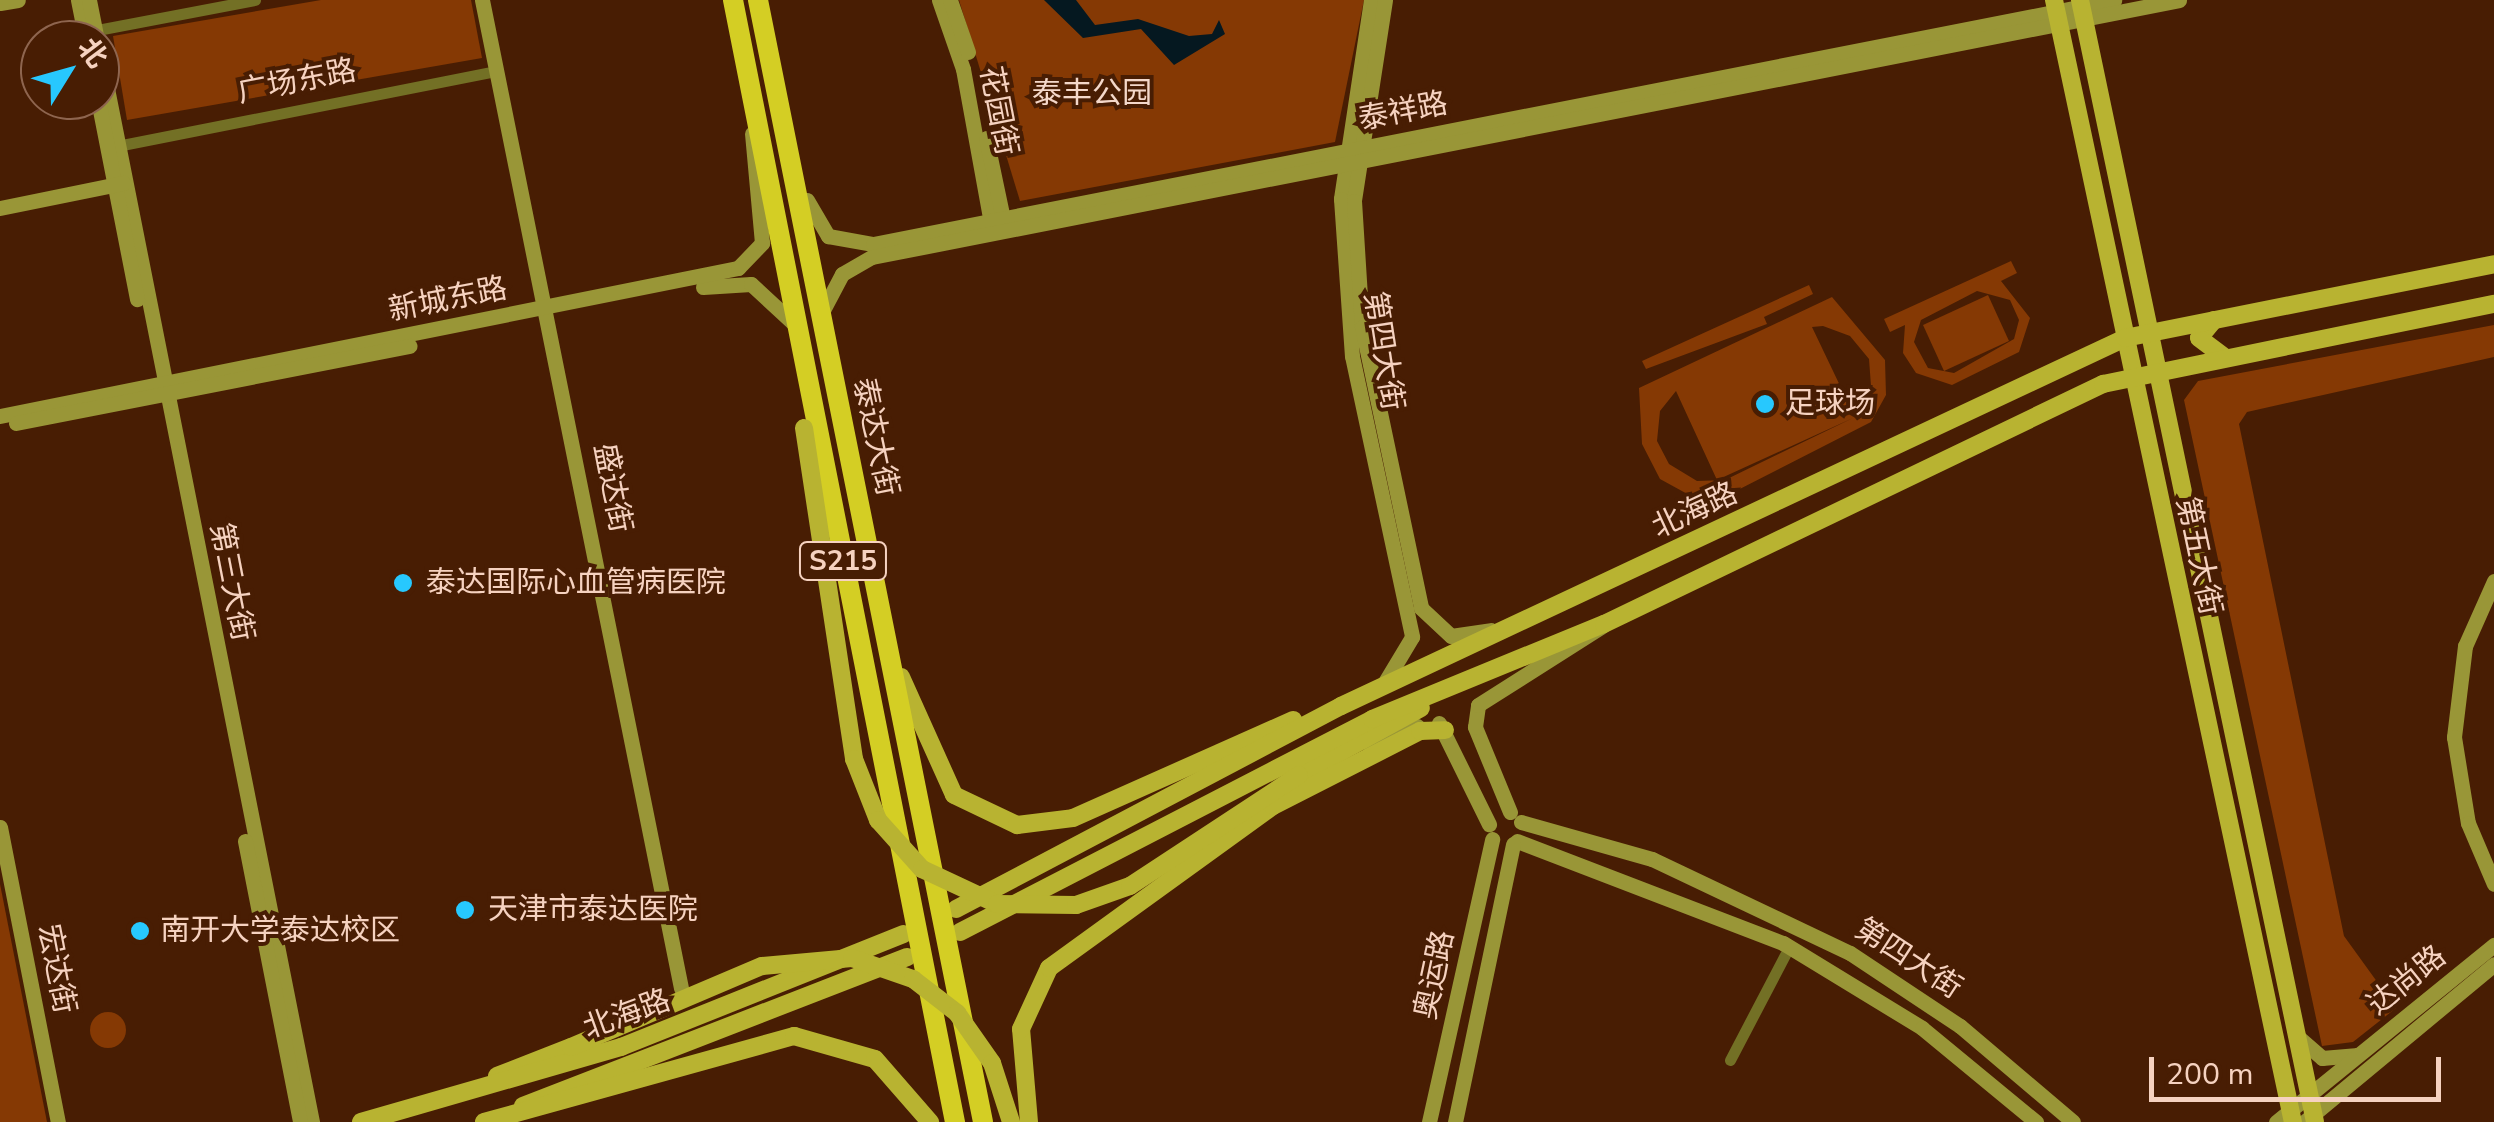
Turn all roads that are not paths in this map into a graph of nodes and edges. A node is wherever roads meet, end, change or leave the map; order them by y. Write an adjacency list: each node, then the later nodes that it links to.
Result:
1 (18, 0): 12 (street)
2 (254, 0): 15 (street)
3 (482, 0): 16 (street, 盛达街)
4 (733, 0): 17 (highway, 泰达大街 / S215)
5 (758, 0): 20 (highway, 泰达大街 / S215)
6 (939, 0): 25 (street, 花园街)
7 (950, 0): 25 (street, 花园街)
8 (1372, 0): 22 (street, 第四大街)
9 (1385, 0): 22 (street, 第四大街)
10 (2114, 0): 13 (street, 泰祥路)
11 (2179, 0): 13 (street, 泰祥路)
12 (0, 4)
13 (2082, 8): 14 (street, 泰祥路); 27 (main road, 第五大街)
14 (2056, 12): 22 (street, 泰祥路); 28 (main road, 第五大街)
15 (120, 30)
16 (497, 71): 21 (street, 广场东路); 30 (street, 盛达街)
17 (753, 108): 30 (street, 新城东路); 34 (highway, 泰达大街 / S215)
18 (104, 120): 21 (street, 第三大街)
19 (109, 120): 21 (street, 第三大街)
20 (781, 121): 25 (street, 泰祥路); 33 (highway, 泰达大街 / S215)
21 (113, 147): 23 (street, 第三大街)
22 (1353, 156): 25 (street, 泰祥路); 48 (street); 52 (street, 第四大街)
23 (120, 183): 24 (street); 41 (street, 第三大街)
24 (0, 208)
25 (998, 227): 33 (street, 泰祥路)
26 (2494, 264): 31 (main road, 北海路)
27 (2140, 294): 32 (main road); 35 (main road, 第五大街)
28 (2118, 298): 35 (main road, 第五大街); 36 (main road)
29 (2494, 304): 37 (main road)
30 (550, 313): 34 (street, 新城东路); 41 (street, 新城东路); 72 (street, 盛达街)
31 (2219, 317): 32 (main road, 北海路); 37 (main road)
32 (2187, 322): 35 (main road, 北海路)
33 (820, 326): 50 (highway, 泰达大街 / S215)
34 (796, 330): 39 (highway, 泰达大街 / S215)
35 (2138, 351): 36 (main road, 北海路); 37 (main road); 40 (main road, 北海路); 43 (main road, 第五大街); 74 (main road, 第五大街)
36 (2090, 354): 38 (main road, 北海路)
37 (2226, 357)
38 (2050, 373): 42 (main road); 48 (main road, 北海路)
39 (806, 382): 55 (main road, bridge); 88 (highway, 泰达大街 / S215)
40 (2104, 384): 42 (main road, 北海路); 43 (main road)
41 (160, 389): 44 (street, 新城东路); 45 (street, 新城东路); 83 (street, 第三大街); 84 (street, 第三大街)
42 (2064, 403): 49 (main road, 北海路)
43 (2141, 413): 81 (main road, 第五大街)
44 (0, 416)
45 (0, 426)
46 (2494, 581): 62 (street)
47 (2494, 601): 61 (street)
48 (1524, 622): 52 (main road, 北海路)
49 (1604, 624): 51 (main road, 北海路); 56 (street)
50 (892, 653): 53 (main road); 89 (highway, 泰达大街 / S215)
51 (1455, 688): 55 (main road); 64 (main road, 北海路)
52 (1371, 692): 53 (main road, 北海路)
53 (1341, 706): 63 (main road, 北海路)
54 (1446, 730): 55 (street); 58 (street); 91 (main road)
55 (1341, 754)
56 (1516, 817): 58 (street); 59 (street); 66 (street, 第四大街)
57 (0, 827): 60 (street, 宏达街)
58 (1491, 832): 59 (street, 第四大街); 92 (street, 奥运路)
59 (1515, 842): 68 (street, 第四大街); 93 (street, 奥运路)
60 (3, 855): 82 (street, 宏达街)
61 (2494, 862)
62 (2494, 884)
63 (956, 909)
64 (960, 932)
65 (903, 934): 80 (main road, 北海路)
66 (1818, 936): 70 (street); 73 (street, 第四大街)
67 (2494, 946): 76 (street, 达尚路)
68 (1789, 947): 70 (street, 第四大街); 77 (street)
69 (907, 957): 86 (main road, 北海路)
70 (1807, 957): 75 (street, 第四大街)
71 (2494, 964): 81 (street, 达尚路)
72 (681, 988)
73 (1960, 1026): 75 (street); 78 (street, 第四大街)
74 (2294, 1028): 76 (street); 81 (main road, 第五大街)
75 (1946, 1046): 79 (street, 第四大街)
76 (2372, 1046): 81 (street, 达尚路)
77 (1730, 1060)
78 (2016, 1071): 79 (street); 95 (street, 第四大街)
79 (2000, 1090): 94 (street, 第四大街)
80 (450, 1095): 85 (main road, 北海路); 90 (main road, bridge)
81 (2300, 1116)
82 (58, 1122)
83 (300, 1122)
84 (312, 1122)
85 (361, 1122)
86 (482, 1122): 87 (main road)
87 (930, 1122)
88 (956, 1122)
89 (983, 1122)
90 (1012, 1122)
91 (1029, 1122)
92 (1429, 1122)
93 (1455, 1122)
94 (2036, 1122)
95 (2073, 1122)

